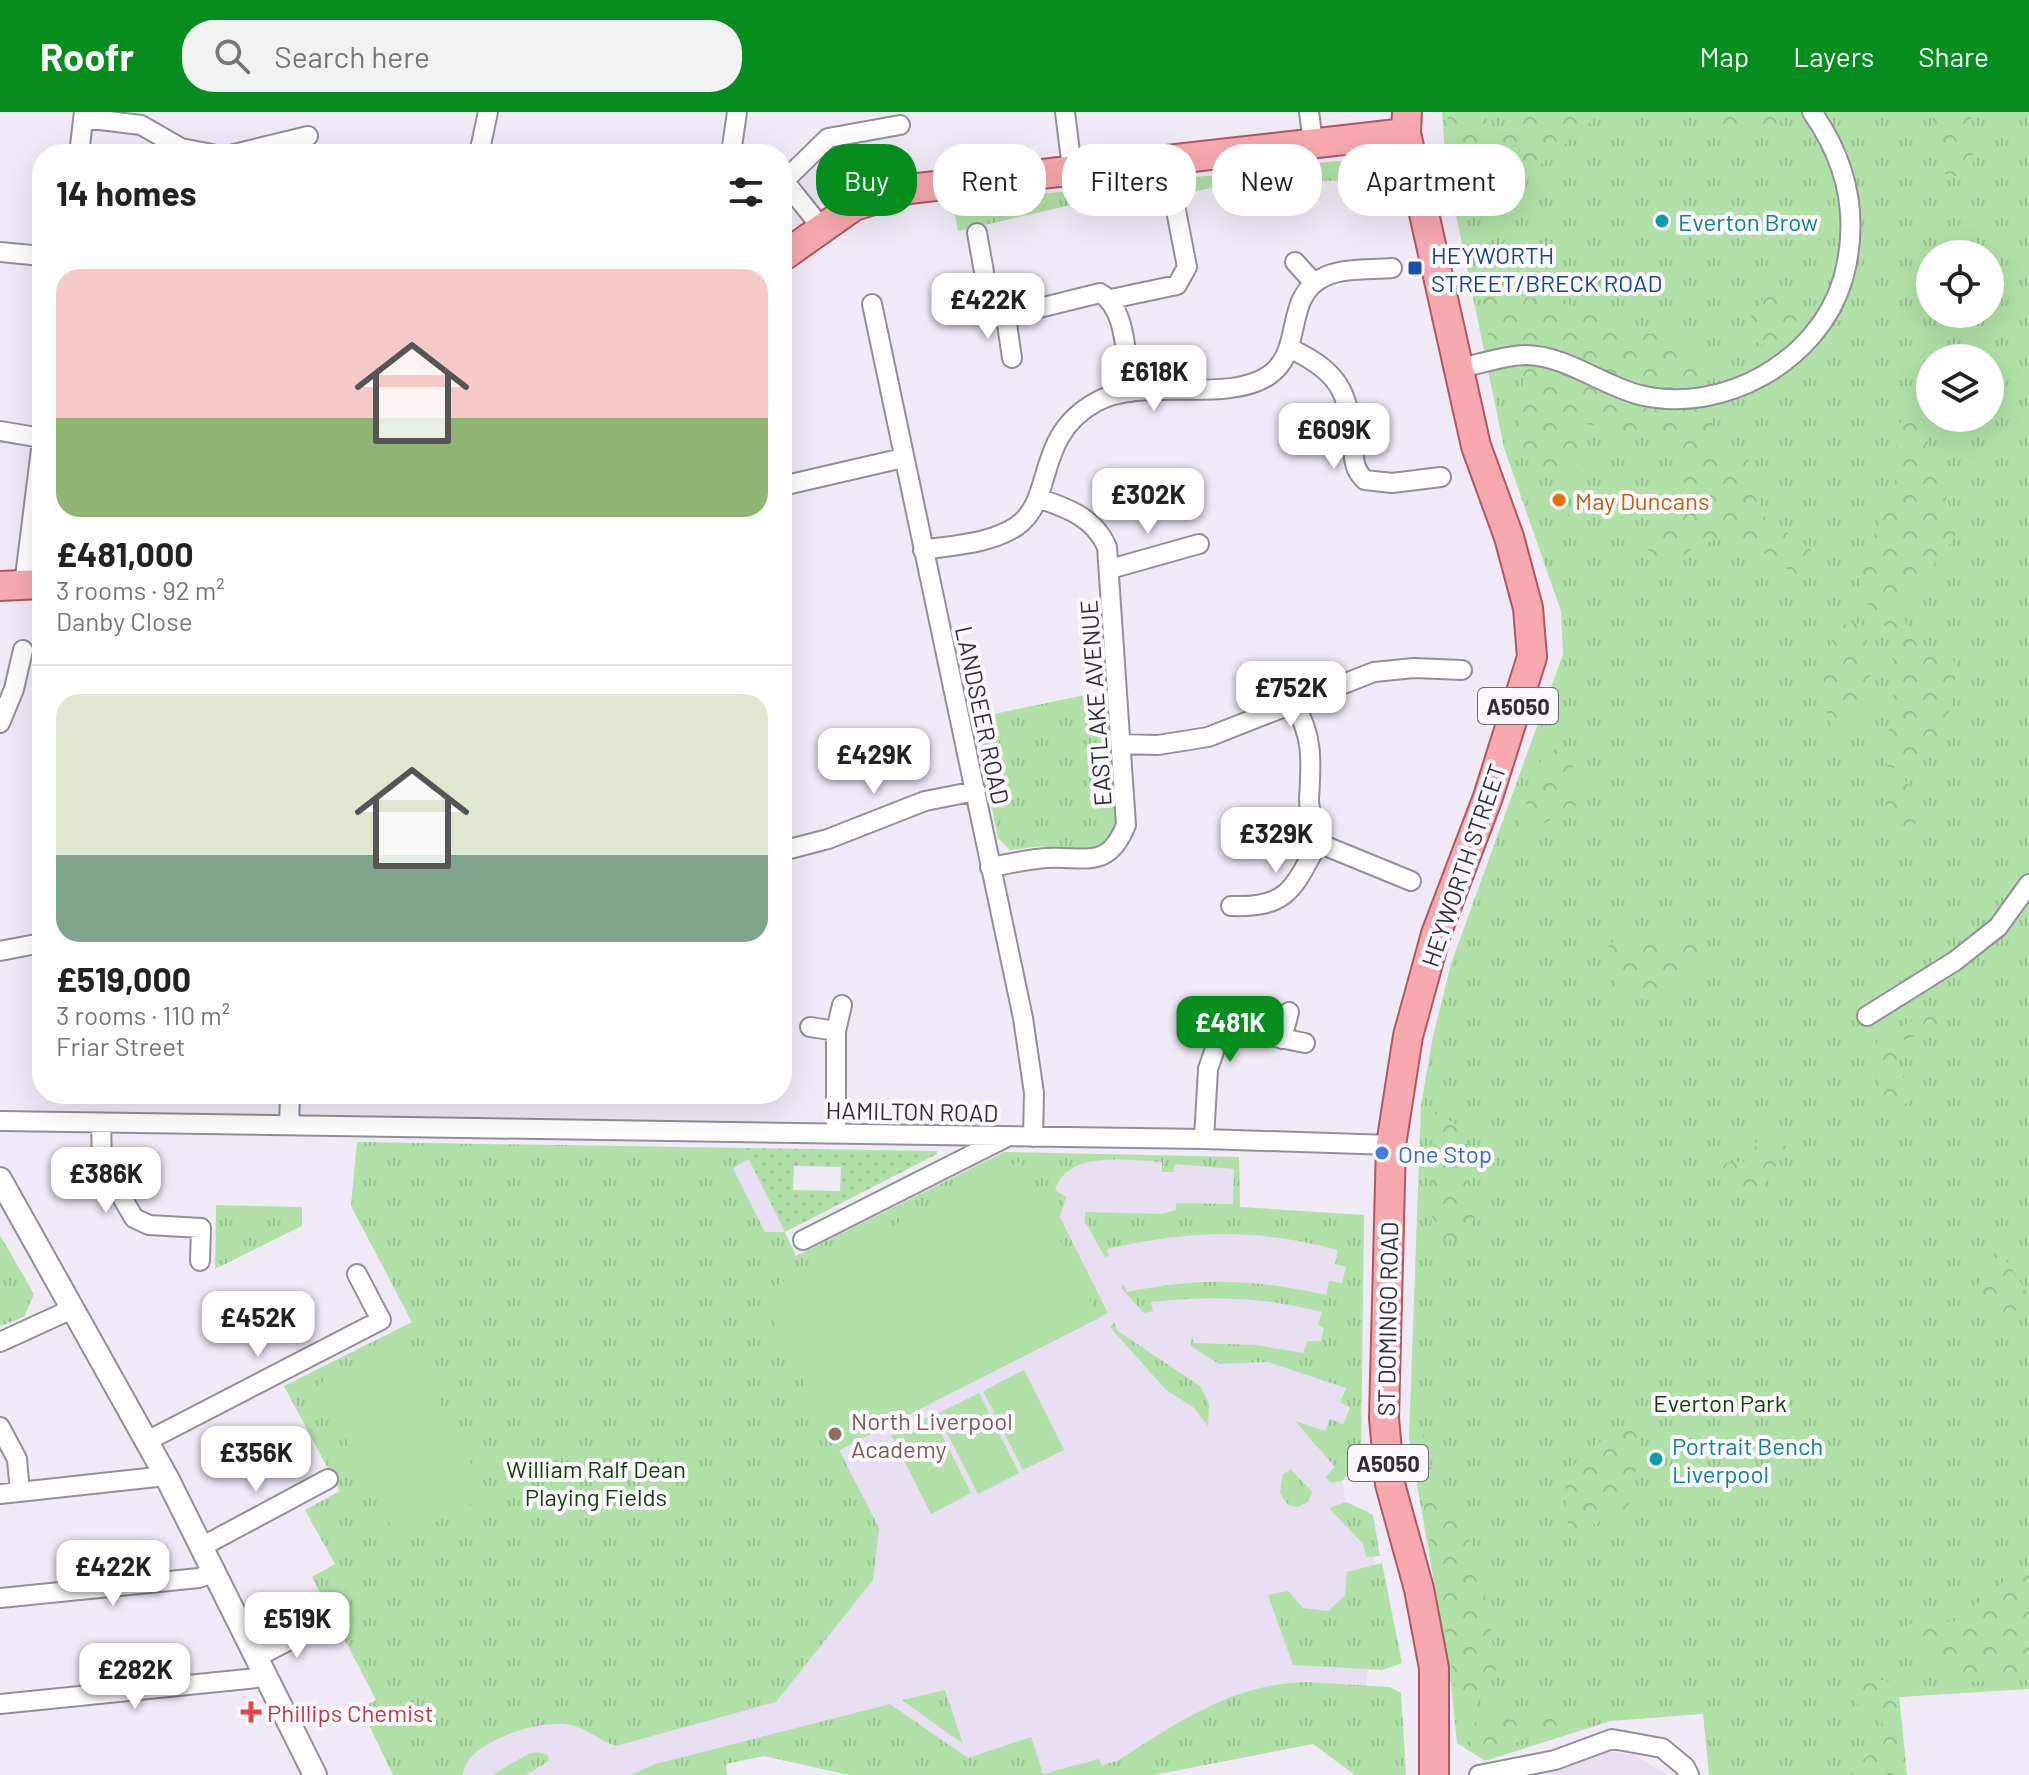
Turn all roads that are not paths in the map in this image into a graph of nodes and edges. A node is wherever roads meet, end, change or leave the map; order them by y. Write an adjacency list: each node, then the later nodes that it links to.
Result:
1 (488, 112): 14 (street)
2 (737, 112): 15 (street)
3 (1065, 112): 16 (street)
4 (1309, 112): 10 (street)
5 (1812, 112): 35 (street)
6 (84, 115): 11 (street); 12 (street)
7 (1406, 122): 10 (main road); 35 (main road, HEYWORTH STREET / A5050)
8 (900, 125): 19 (street)
9 (308, 136): 13 (street)
10 (1313, 142): 17 (main road)
11 (80, 144)
12 (174, 144)
13 (275, 144)
14 (481, 144)
15 (732, 144)
16 (1069, 144)
17 (1196, 157)
18 (1062, 169): 22 (main road)
19 (792, 172)
20 (792, 189): 22 (street)
21 (1177, 216): 30 (street)
22 (821, 227): 24 (main road)
23 (977, 233): 32 (street)
24 (792, 249)
25 (0, 252): 26 (street)
26 (32, 255)
27 (1295, 262): 29 (street)
28 (1392, 268): 29 (street)
29 (1314, 283): 33 (street)
30 (1111, 299): 32 (street); 36 (street)
31 (872, 304): 39 (street, LANDSEER ROAD)
32 (1006, 317): 34 (street)
33 (1291, 349): 36 (street); 40 (street)
34 (1012, 358)
35 (1460, 368): 77 (main road, HEYWORTH STREET / A5050)
36 (1130, 392): 42 (street)
37 (0, 431): 38 (street)
38 (32, 438)
39 (903, 458): 41 (street); 45 (street, LANDSEER ROAD)
40 (1441, 477)
41 (792, 484)
42 (1038, 498): 45 (street); 46 (street, EASTLAKE AVENUE)
43 (32, 530): 47 (street)
44 (1199, 544): 46 (street, EASTLAKE AVENUE)
45 (923, 550): 53 (street, LANDSEER ROAD)
46 (1110, 569): 52 (street, EASTLAKE AVENUE)
47 (22, 585)
48 (23, 650): 51 (street)
49 (1462, 670): 50 (street)
50 (1294, 705): 52 (street); 54 (street)
51 (0, 723)
52 (1121, 744): 56 (street, EASTLAKE AVENUE)
53 (976, 791): 55 (street); 56 (street, LANDSEER ROAD)
54 (1318, 843): 57 (street); 59 (street)
55 (792, 848)
56 (990, 867): 75 (street, LANDSEER ROAD)
57 (1411, 881)
58 (2029, 884): 64 (street)
59 (1231, 906)
60 (32, 945): 61 (street)
61 (0, 951)
62 (842, 1005): 66 (street)
63 (1289, 1012): 67 (street)
64 (1867, 1016)
65 (810, 1027): 66 (street)
66 (836, 1031): 73 (street)
67 (1282, 1039): 68 (street); 76 (street)
68 (1305, 1043)
69 (290, 1104): 72 (street)
70 (0, 1121): 71 (street, HAMILTON ROAD)
71 (101, 1123): 72 (street, HAMILTON ROAD); 80 (street)
72 (289, 1125): 73 (street, HAMILTON ROAD)
73 (836, 1133): 74 (street, HAMILTON ROAD)
74 (1007, 1136): 75 (street, HAMILTON ROAD); 79 (street)
75 (1033, 1137): 76 (street, HAMILTON ROAD)
76 (1204, 1139): 77 (street, HAMILTON ROAD)
77 (1391, 1145): 97 (main road, ST DOMINGO ROAD / A5050)
78 (0, 1179): 82 (street)
79 (803, 1240)
80 (200, 1261)
81 (357, 1274): 85 (street)
82 (72, 1309): 83 (street); 85 (street)
83 (0, 1342)
84 (0, 1427): 88 (street)
85 (147, 1441): 86 (street)
86 (166, 1476): 88 (street); 90 (street)
87 (328, 1479): 90 (street)
88 (20, 1492): 89 (street)
89 (0, 1494)
90 (203, 1546): 91 (street)
91 (216, 1572): 92 (street); 94 (street)
92 (0, 1598)
93 (317, 1626): 94 (street)
94 (262, 1667): 95 (street); 96 (street)
95 (0, 1704)
96 (315, 1775)
97 (1434, 1775)
98 (1479, 1775): 99 (street)
99 (1689, 1775)

